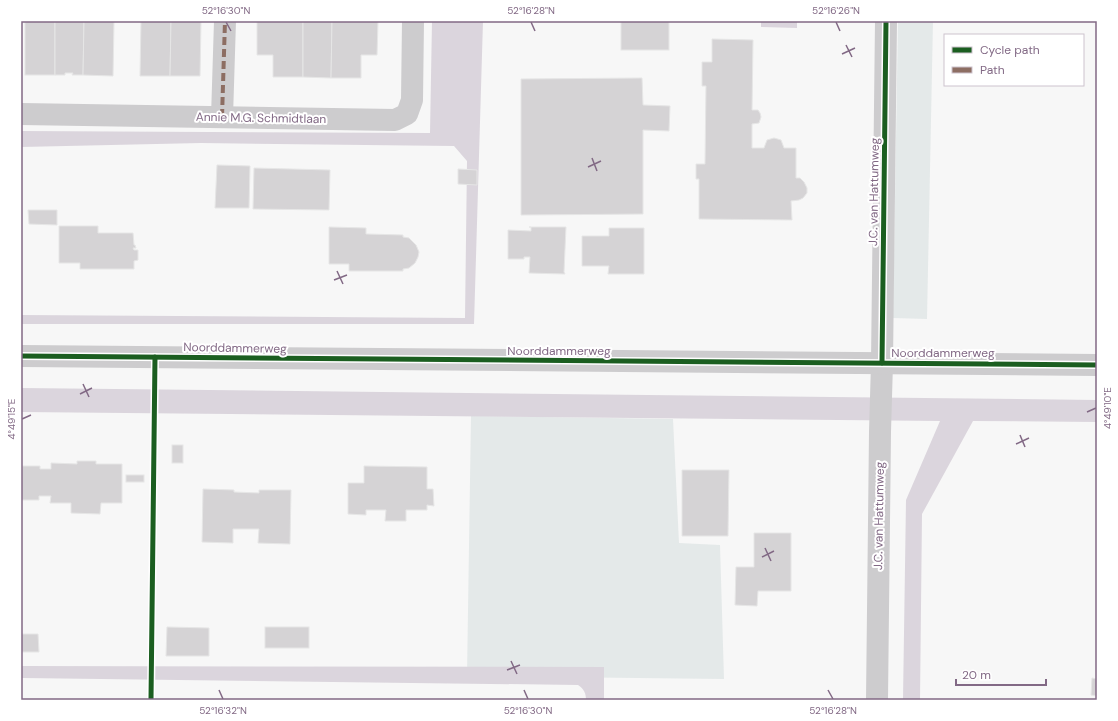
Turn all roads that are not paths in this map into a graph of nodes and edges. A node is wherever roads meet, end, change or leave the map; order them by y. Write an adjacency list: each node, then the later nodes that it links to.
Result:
1 (225, 21): 5 (street)
2 (413, 21): 5 (street, Annie M.G. Schmidtlaan)
3 (886, 21): 7 (street, J.C. van Hattumweg)
4 (21, 114): 5 (street, Annie M.G. Schmidtlaan)
5 (222, 117)
6 (21, 356): 7 (street, Noorddammerweg)
7 (882, 363): 8 (street, Noorddammerweg); 9 (street, J.C. van Hattumweg)
8 (1097, 365)
9 (877, 700)

